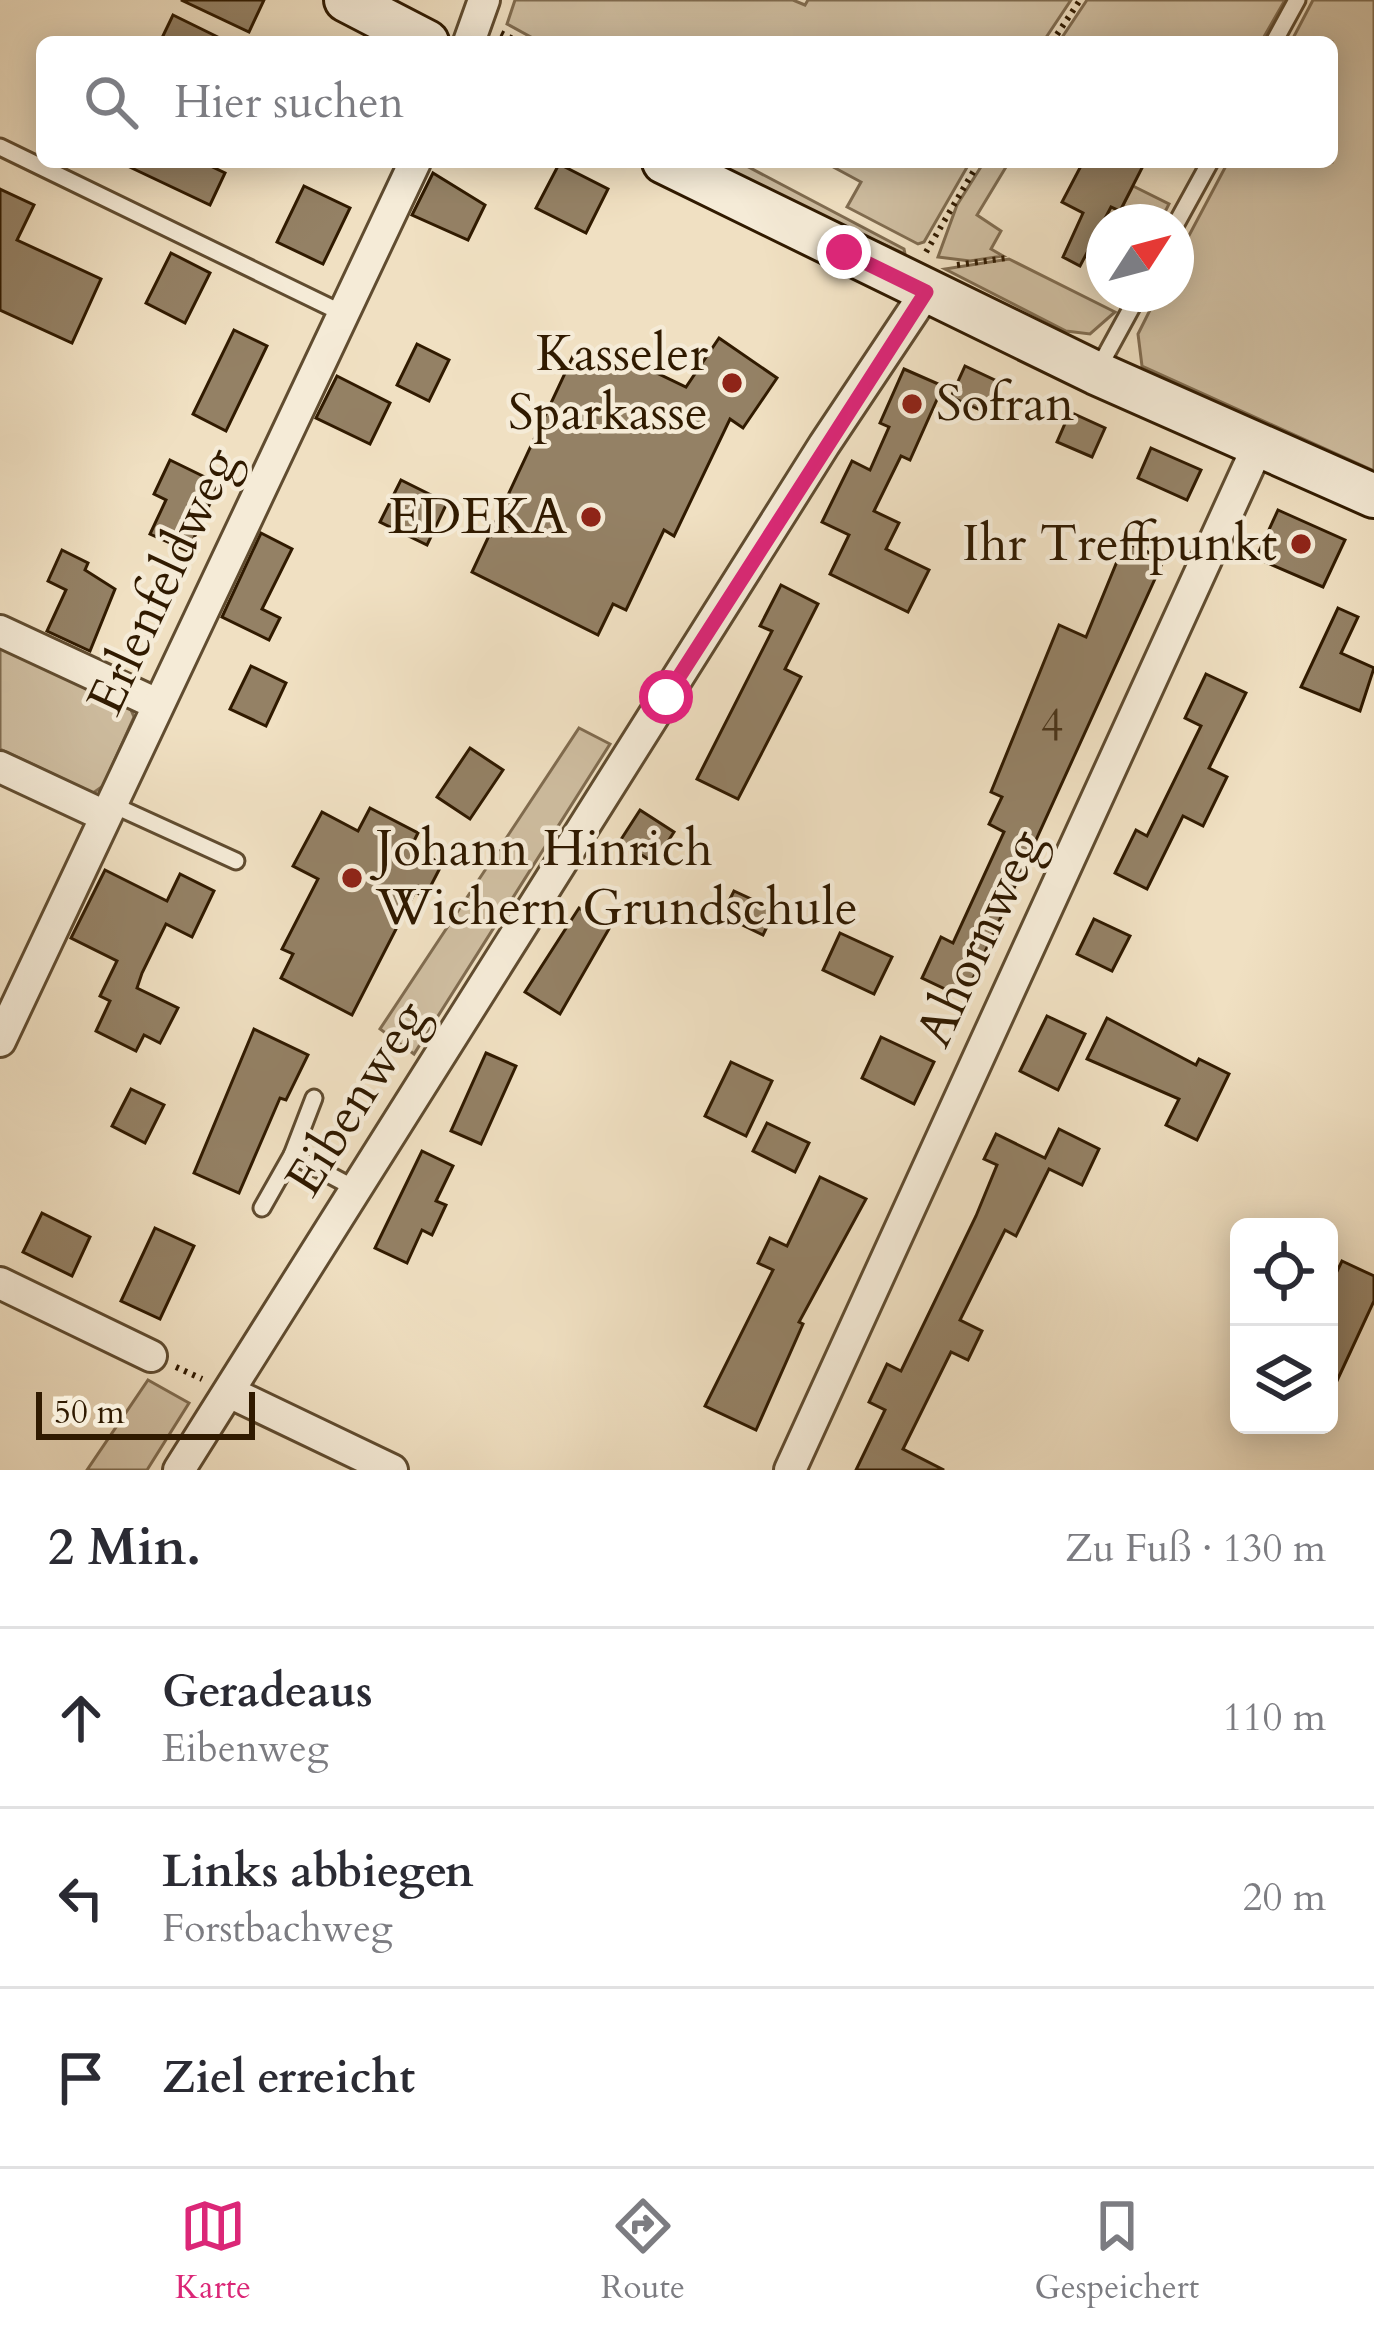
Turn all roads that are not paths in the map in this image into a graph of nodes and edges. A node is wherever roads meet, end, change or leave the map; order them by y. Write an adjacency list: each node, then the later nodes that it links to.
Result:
1 (346, 0): 4 (street)
2 (484, 0): 5 (street)
3 (1297, 0): 6 (lane)
4 (415, 36)
5 (471, 36)
6 (1277, 36)
7 (0, 147): 8 (lane)
8 (36, 164)
9 (43, 168): 16 (lane)
10 (412, 168): 16 (street, Erlenfeldweg)
11 (678, 168): 14 (street)
12 (1207, 168): 13 (lane)
13 (1187, 204)
14 (925, 274): 17 (street); 28 (street, Eibenweg)
15 (1129, 312): 17 (lane)
16 (344, 314): 21 (street, Erlenfeldweg)
17 (1096, 374): 18 (street)
18 (1258, 446): 19 (street); 35 (street, Ahornweg)
19 (1374, 496)
20 (0, 631): 21 (street)
21 (157, 704): 23 (street, Erlenfeldweg)
22 (0, 766): 23 (street)
23 (108, 810): 24 (lane); 25 (street, Erlenfeldweg)
24 (236, 861)
25 (0, 1041)
26 (314, 1098): 27 (lane)
27 (292, 1155): 28 (lane); 29 (lane)
28 (356, 1190): 32 (street, Eibenweg)
29 (262, 1208)
30 (0, 1283): 31 (street)
31 (151, 1356)
32 (229, 1392): 33 (street, Eibenweg); 34 (street)
33 (179, 1470)
34 (392, 1470)
35 (790, 1470)

